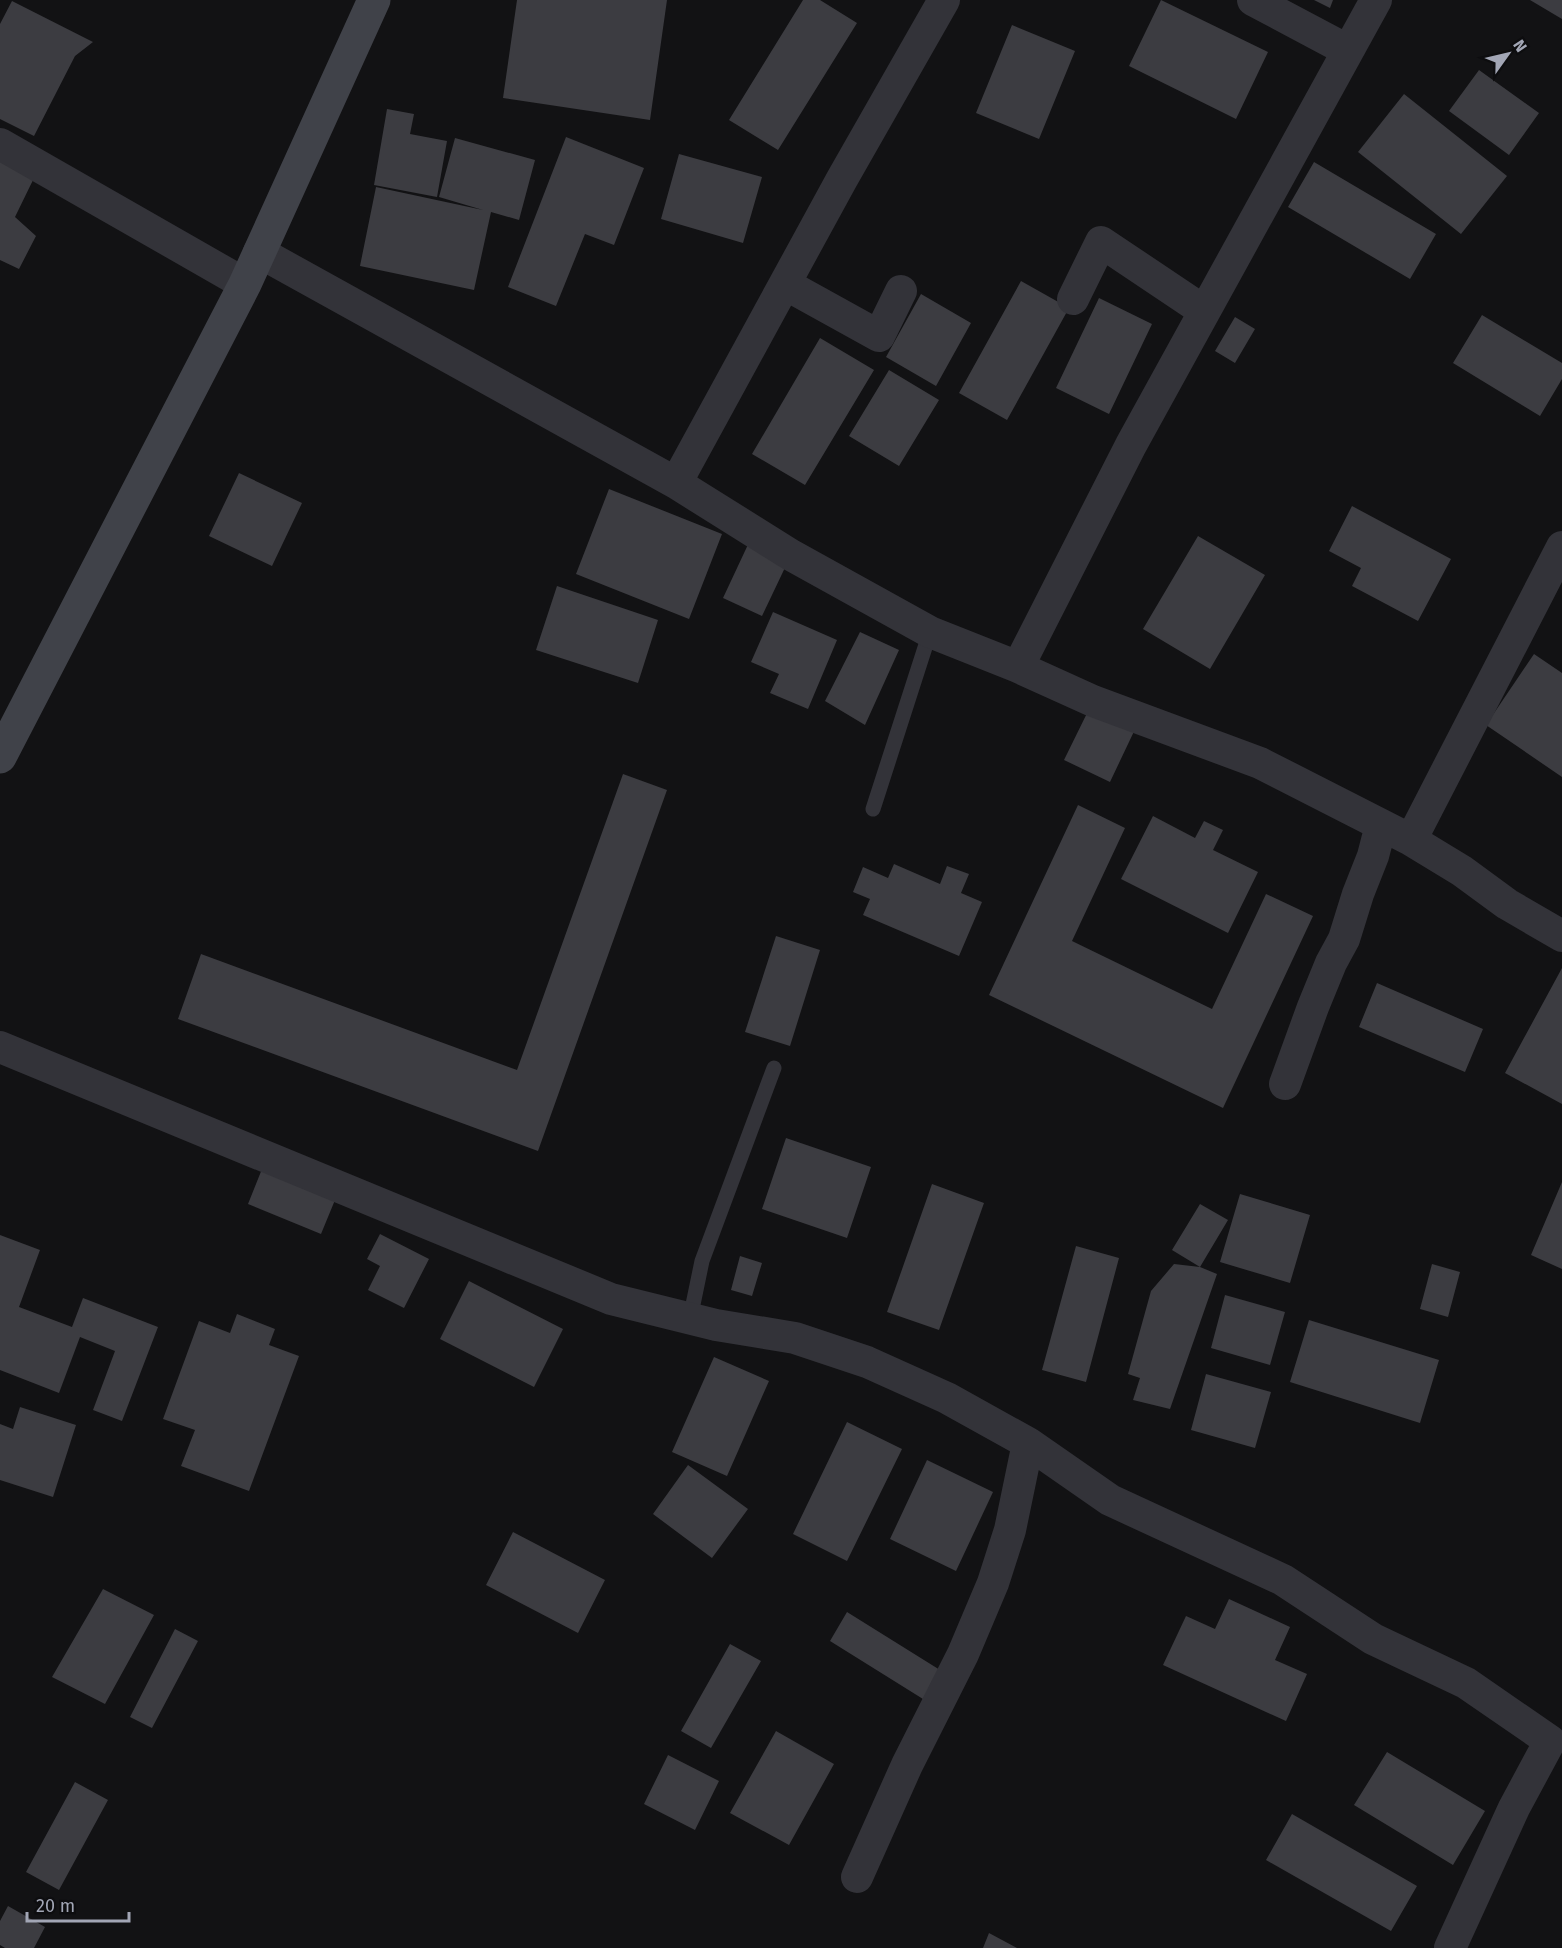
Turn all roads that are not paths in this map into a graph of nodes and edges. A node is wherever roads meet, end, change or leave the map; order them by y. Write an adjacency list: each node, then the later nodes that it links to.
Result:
1 (374, 0): 7 (main road)
2 (944, 0): 9 (street)
3 (1253, 0): 5 (street)
4 (1376, 0): 5 (street)
5 (1347, 50): 12 (street)
6 (0, 144): 8 (street)
7 (259, 252): 8 (main road); 13 (street)
8 (245, 284): 17 (main road)
9 (785, 284): 10 (street); 13 (street)
10 (901, 291)
11 (1073, 299): 12 (street)
12 (1204, 311): 16 (street)
13 (676, 483): 15 (street)
14 (1562, 547): 20 (street)
15 (930, 632): 16 (street); 18 (lane)
16 (1018, 667): 19 (street)
17 (0, 758)
18 (873, 809)
19 (1381, 825): 20 (street); 24 (street)
20 (1412, 840): 21 (street)
21 (1562, 936)
22 (0, 1047): 25 (street)
23 (774, 1068): 25 (lane)
24 (1286, 1084)
25 (690, 1319): 26 (street)
26 (1028, 1443): 27 (street); 28 (street)
27 (857, 1877)
28 (1450, 1948)

